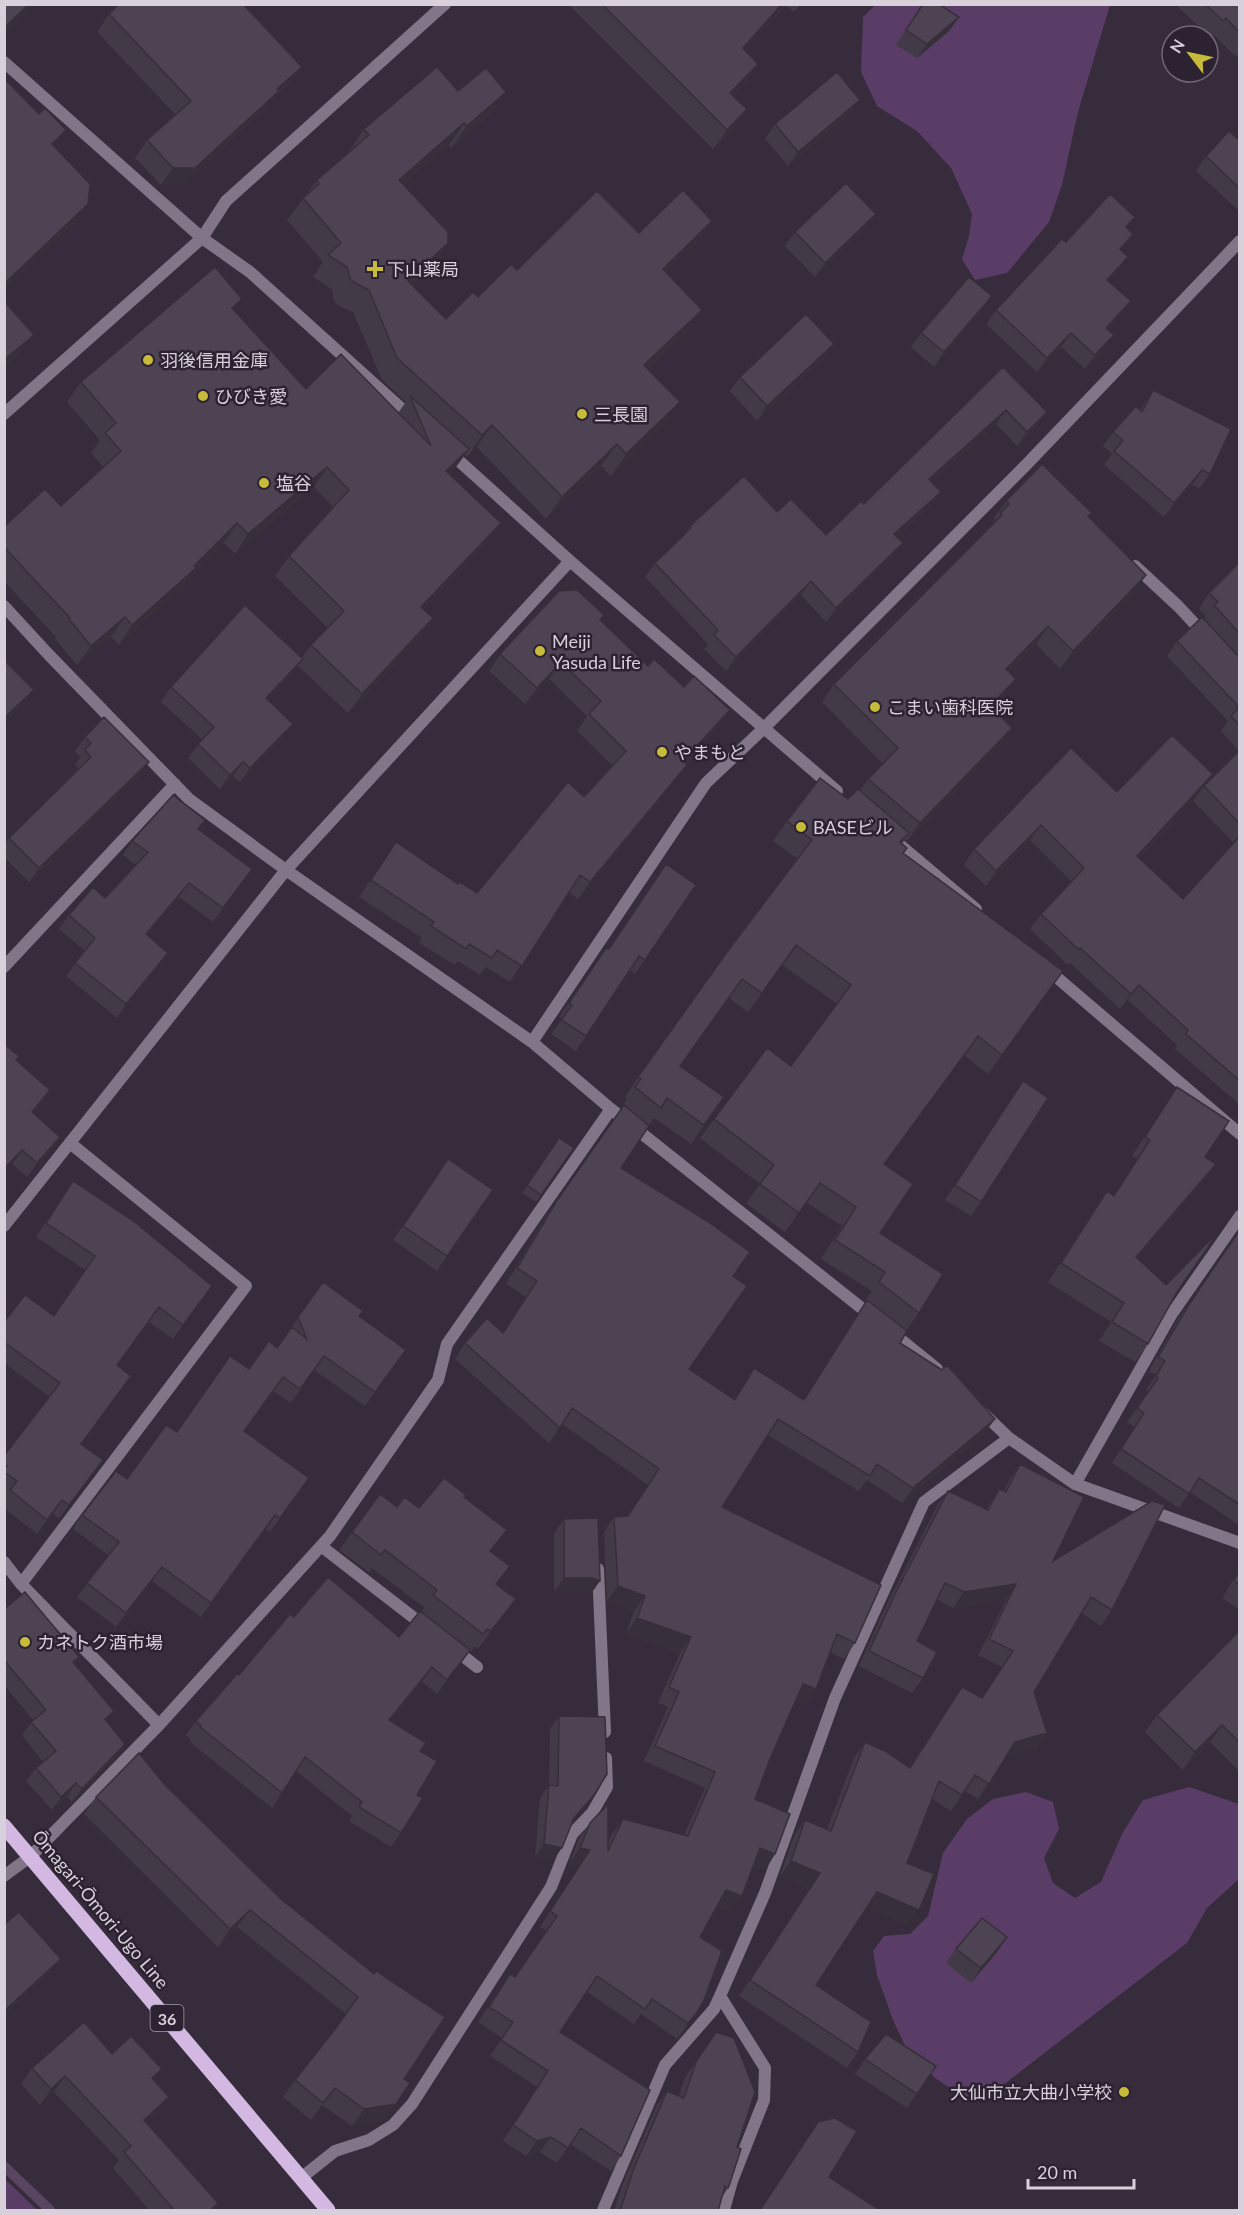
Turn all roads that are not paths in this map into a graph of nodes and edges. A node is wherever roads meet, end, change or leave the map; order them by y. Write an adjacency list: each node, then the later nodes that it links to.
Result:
1 (445, 4): 3 (street)
2 (4, 62): 3 (street)
3 (202, 238): 5 (street); 6 (street)
4 (1239, 242): 12 (street)
5 (4, 414)
6 (419, 424)
7 (436, 440): 9 (street)
8 (1126, 557): 11 (street)
9 (570, 561): 12 (street); 16 (street)
10 (4, 606): 13 (street)
11 (1216, 648)
12 (763, 729): 14 (street); 20 (street)
13 (175, 783): 16 (street); 19 (street)
14 (843, 797)
15 (888, 834): 17 (street)
16 (286, 870): 20 (street); 23 (street)
17 (986, 917)
18 (1039, 962): 22 (street)
19 (4, 967)
20 (532, 1042): 21 (street)
21 (610, 1109): 26 (street); 31 (street)
22 (1239, 1134)
23 (69, 1143): 25 (street); 34 (street)
24 (1239, 1216): 29 (street)
25 (4, 1226)
26 (949, 1381)
27 (975, 1405): 28 (street)
28 (1009, 1438): 29 (street); 40 (street)
29 (1075, 1484): 30 (street)
30 (1239, 1544)
31 (321, 1546): 35 (street); 36 (street)
32 (597, 1559): 41 (street)
33 (4, 1562): 34 (street)
34 (21, 1584): 36 (street)
35 (477, 1667)
36 (159, 1725): 38 (street)
37 (4, 1826): 38 (main road, Ōmagari-Ōmori-Ugo Line / 36)
38 (31, 1856): 39 (street); 41 (main road, Ōmagari-Ōmori-Ugo Line / 36)
39 (4, 1876)
40 (720, 1996): 43 (street); 44 (street)
41 (301, 2178): 42 (main road, Ōmagari-Ōmori-Ugo Line / 36)
42 (328, 2211)
43 (603, 2211)
44 (724, 2211)

